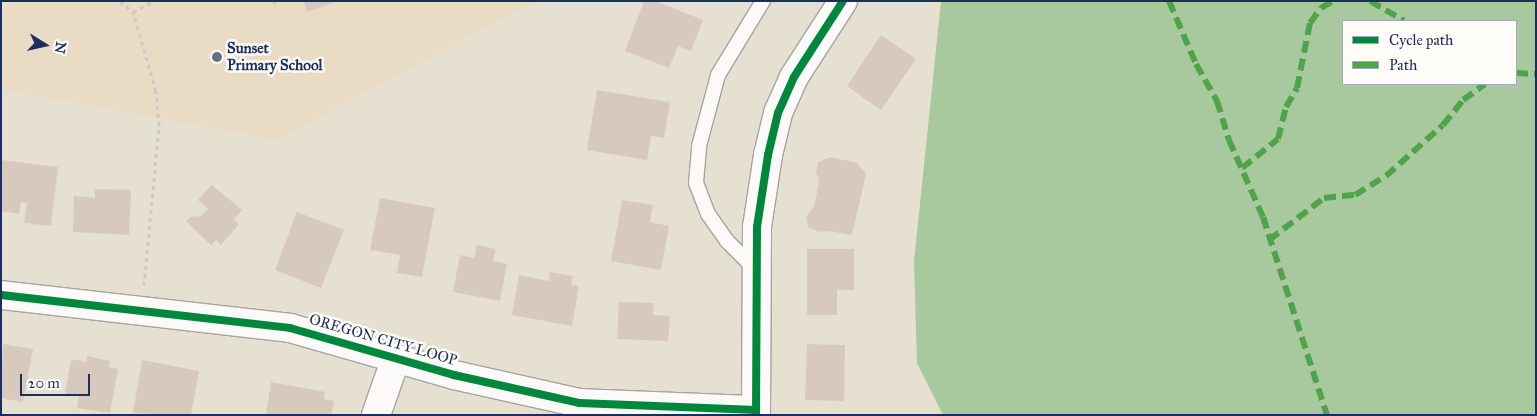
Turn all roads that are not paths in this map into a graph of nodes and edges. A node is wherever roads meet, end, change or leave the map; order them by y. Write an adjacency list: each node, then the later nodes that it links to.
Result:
1 (763, 1): 3 (lane)
2 (844, 1): 3 (street)
3 (756, 270): 6 (street)
4 (1, 295): 5 (street, OREGON CITY LOOP)
5 (396, 358): 6 (street, OREGON CITY LOOP); 7 (street)
6 (756, 413)
7 (376, 415)

